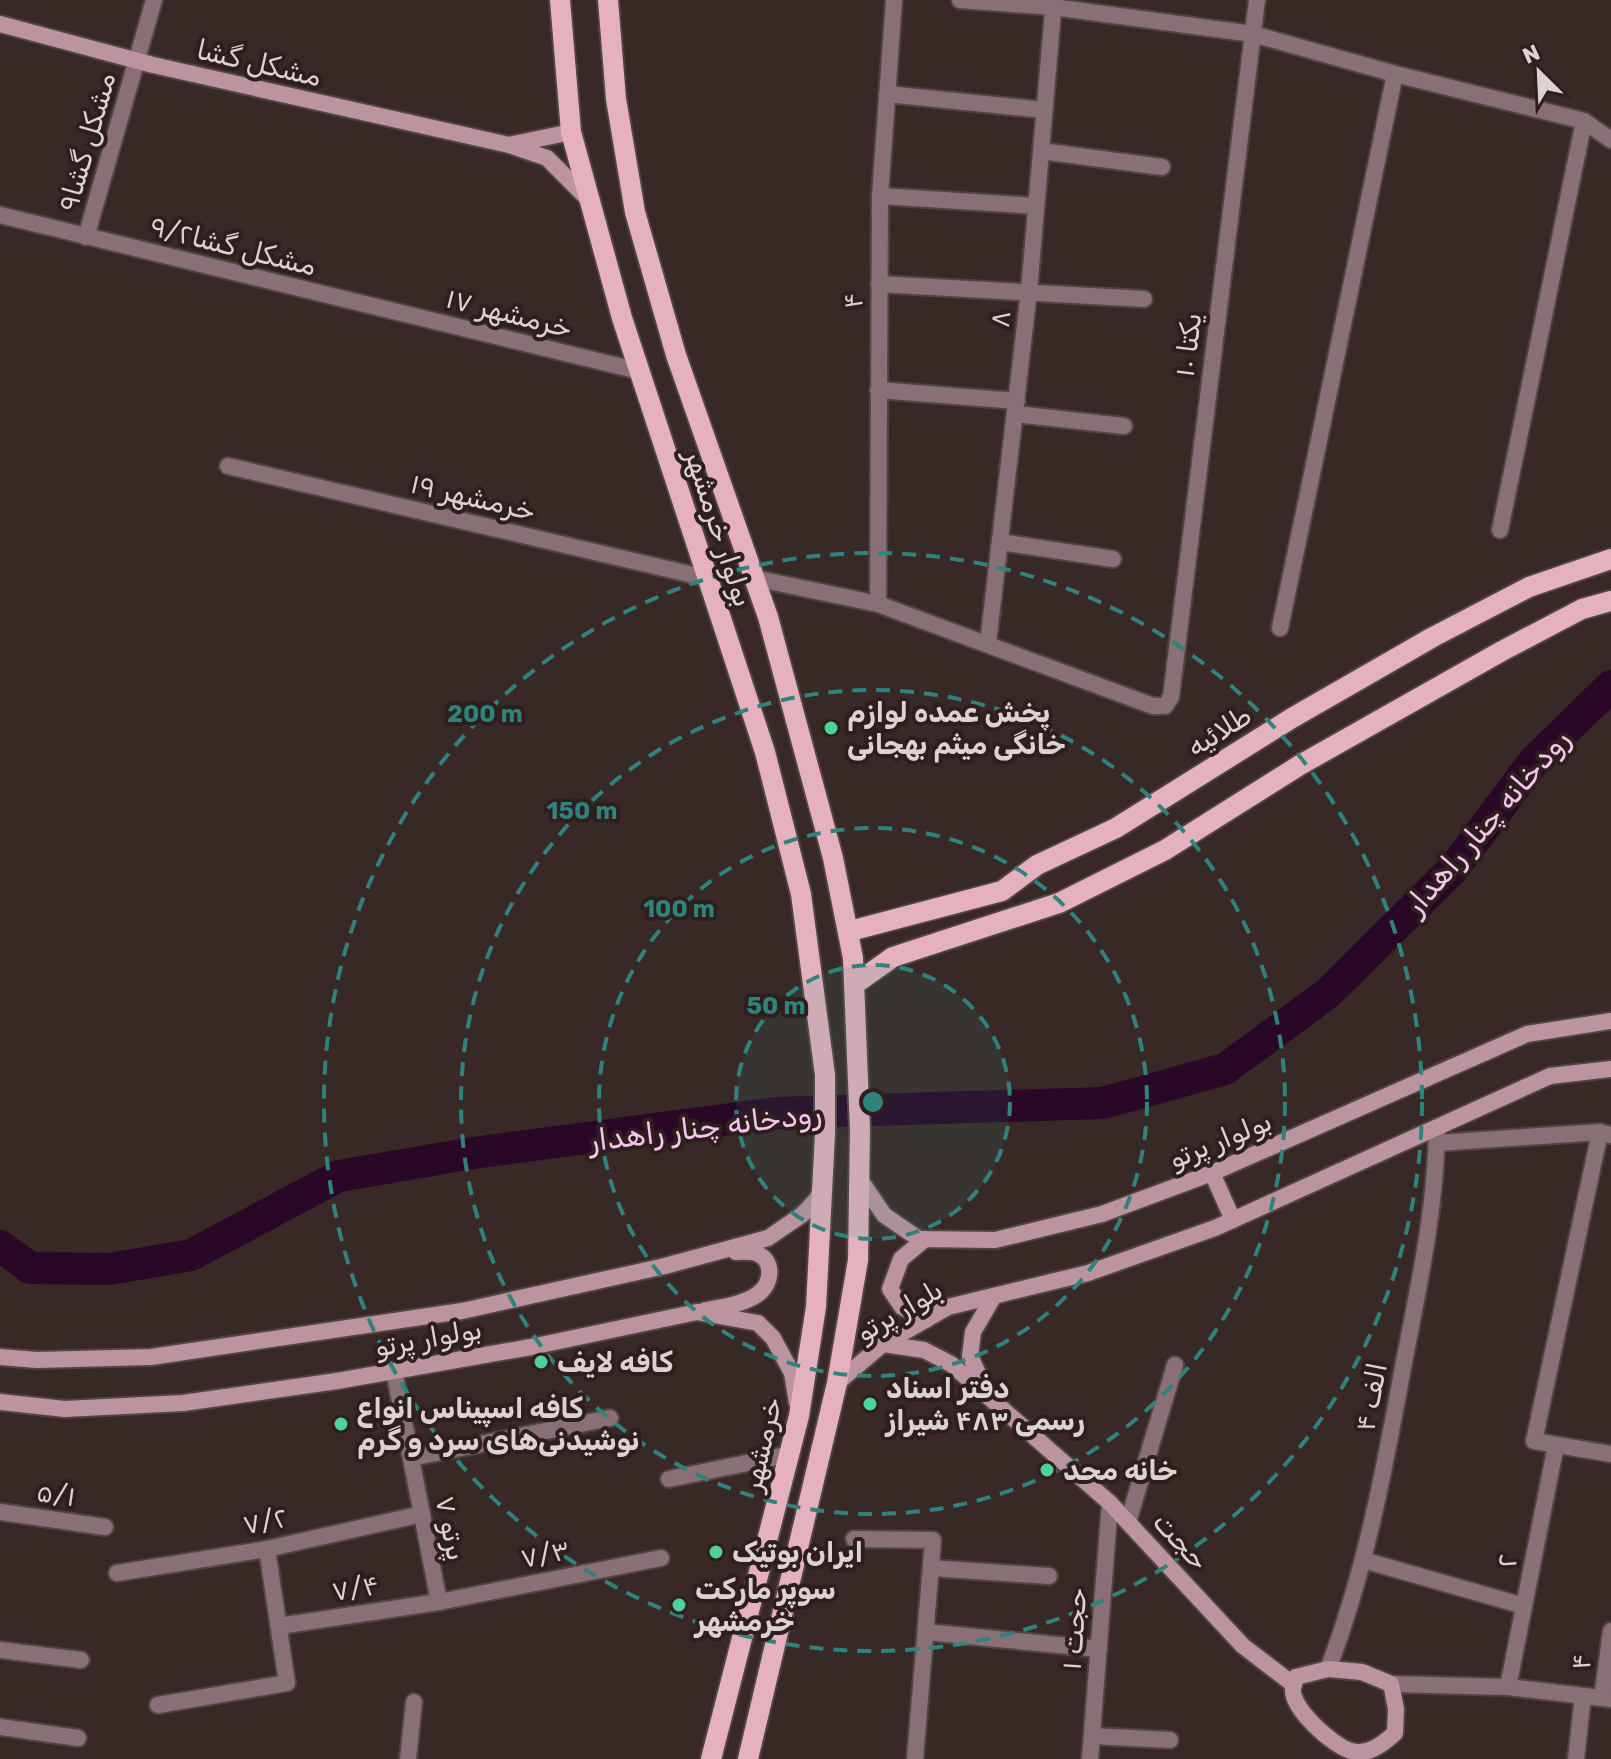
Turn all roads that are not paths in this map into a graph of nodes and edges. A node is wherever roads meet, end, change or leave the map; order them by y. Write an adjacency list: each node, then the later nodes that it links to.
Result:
1 (154, 0): 11 (street, مشکل گشا۹)
2 (560, 0): 16 (main road, بولوار خرمشهر)
3 (608, 0): 40 (main road)
4 (894, 0): 13 (street, ۴)
5 (960, 0): 6 (street)
6 (974, 0): 8 (street)
7 (1257, 0): 10 (street, ۱۰ یکتا)
8 (1054, 3): 10 (street); 14 (street, ۸)
9 (0, 24): 11 (main road, مشکل گشا)
10 (1253, 34): 12 (street); 44 (street, ۱۰ یکتا)
11 (138, 61): 18 (main road, مشکل گشا); 25 (street, مشکل گشا۹)
12 (1395, 74): 15 (street); 43 (street)
13 (887, 94): 14 (street); 21 (street, ۴)
14 (1044, 110): 19 (street, ۸)
15 (1584, 121): 17 (street); 35 (street)
16 (571, 132): 18 (main road); 22 (main road, بولوار خرمشهر)
17 (1611, 140)
18 (509, 145): 22 (main road, مشکل گشا)
19 (1041, 151): 20 (street); 23 (street, ۸)
20 (1162, 167)
21 (880, 196): 23 (street); 26 (street, ۴)
22 (590, 201): 30 (main road, بولوار خرمشهر)
23 (1036, 206): 27 (street, ۸)
24 (0, 215): 25 (street, مشکل گشا۹/۲)
25 (86, 237): 29 (street, مشکل گشا۹/۲)
26 (879, 284): 27 (street); 31 (street, ۴)
27 (1029, 291): 28 (street); 32 (street, ۸)
28 (1144, 299)
29 (368, 305): 30 (street, ۱۷ خرمشهر)
30 (639, 371): 39 (main road, بولوار خرمشهر)
31 (878, 390): 32 (street); 42 (street, ۴)
32 (1016, 408): 33 (street); 36 (street, ۸)
33 (1124, 426)
34 (228, 466): 39 (street, ۱۹ خرمشهر)
35 (1500, 530)
36 (1000, 542): 37 (street); 44 (street, ۸)
37 (1113, 559)
38 (1611, 559): 45 (main road, طلائیه)
39 (706, 578): 49 (main road, بولوار خرمشهر)
40 (754, 578): 42 (street); 45 (main road)
41 (1611, 601): 46 (main road)
42 (878, 604): 44 (street)
43 (1280, 628)
44 (988, 643)
45 (850, 931): 46 (main road)
46 (855, 984): 53 (main road)
47 (1611, 1021): 52 (main road, بولوار پرتو)
48 (1611, 1069): 51 (main road)
49 (825, 1134): 54 (main road, خرمشهر)
50 (1606, 1134): 51 (street); 70 (street)
51 (1437, 1135): 55 (main road); 83 (street, ۴ الف)
52 (1212, 1173): 55 (main road); 56 (main road, بولوار پرتو)
53 (859, 1178): 56 (main road, بولوار پرتو); 65 (main road)
54 (822, 1186): 57 (main road, بولوار پرتو); 68 (main road, خرمشهر)
55 (1233, 1220): 58 (main road)
56 (925, 1239): 60 (main road)
57 (706, 1256): 59 (main road); 62 (main road, بولوار پرتو)
58 (994, 1296): 60 (main road, بلوار پرتو); 67 (main road)
59 (697, 1312): 64 (main road, بولوار پرتو); 68 (main road, بولوار پرتو)
60 (926, 1320): 61 (main road, بلوار پرتو)
61 (883, 1344): 65 (main road, بلوار پرتو); 67 (main road, حجت)
62 (0, 1357)
63 (1175, 1365): 78 (street)
64 (394, 1371): 66 (main road, بولوار پرتو); 73 (street, پرتو ۷)
65 (837, 1383): 104 (main road)
66 (0, 1402)
67 (992, 1402): 75 (main road, حجت)
68 (799, 1416): 71 (main road, خرمشهر)
69 (610, 1418): 73 (street)
70 (1556, 1445): 72 (street); 88 (street, ۲)
71 (791, 1454): 74 (street); 103 (main road, خرمشهر)
72 (1611, 1454)
73 (411, 1458): 77 (street, پرتو ۷)
74 (669, 1479)
75 (1110, 1503): 78 (main road, حجت); 92 (street, حجت ۱)
76 (0, 1512): 79 (street, ۵/۱)
77 (422, 1514): 81 (street, ۷/۲); 87 (street, پرتو ۷)
78 (1128, 1522): 97 (main road, حجت)
79 (105, 1527)
80 (854, 1539): 84 (street)
81 (267, 1549): 85 (street, ۷/۲); 89 (street)
82 (661, 1558): 87 (street, ۷/۳)
83 (1363, 1560): 88 (street); 95 (street, ۴ الف)
84 (931, 1568): 86 (street); 91 (street)
85 (117, 1573)
86 (1049, 1576)
87 (439, 1602): 89 (street, ۷/۴)
88 (1524, 1606): 98 (street, ۲)
89 (279, 1626): 102 (street)
90 (1611, 1631): 100 (street, ۴)
91 (926, 1632): 92 (street); 113 (street)
92 (1099, 1649): 106 (street, حجت ۱)
93 (0, 1650): 94 (street)
94 (81, 1660)
95 (1328, 1669): 96 (main road); 97 (main road)
96 (1391, 1684): 98 (street); 109 (main road)
97 (1294, 1685): 109 (main road)
98 (1508, 1687): 99 (street)
99 (1583, 1696): 100 (street); 115 (street)
100 (1607, 1699)
101 (414, 1702): 110 (street)
102 (158, 1705)
103 (721, 1714): 104 (main road); 111 (main road, خرمشهر)
104 (757, 1720): 112 (main road)
105 (0, 1727): 107 (street)
106 (1092, 1736): 108 (street); 114 (street, حجت ۱)
107 (78, 1738)
108 (1170, 1740)
109 (1366, 1754)
110 (408, 1759)
111 (711, 1759)
112 (748, 1759)
113 (915, 1759)
114 (1090, 1759)
115 (1576, 1759)

